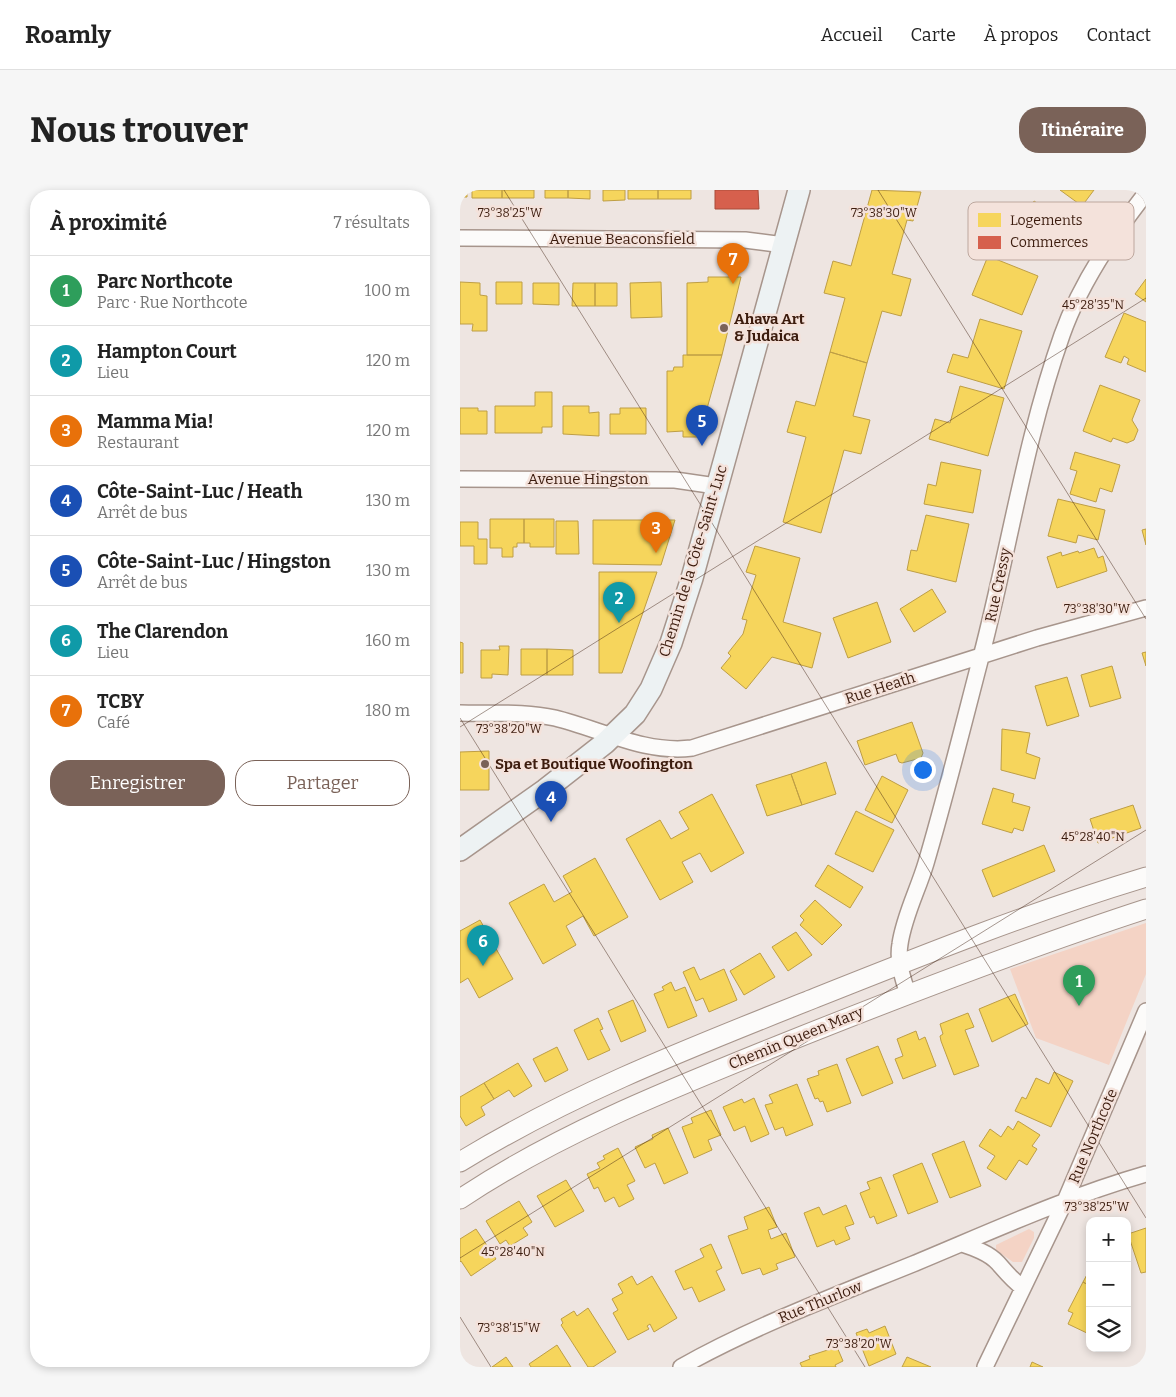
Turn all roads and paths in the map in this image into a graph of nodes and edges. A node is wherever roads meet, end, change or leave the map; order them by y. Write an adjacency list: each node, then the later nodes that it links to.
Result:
1 (799, 190): 5 (main road, Chemin de la Côte-Saint-Luc)
2 (1146, 193): 3 (street, Rue Cressy)
3 (1134, 210)
4 (460, 238): 5 (street, Avenue Beaconsfield)
5 (784, 245): 8 (main road, Chemin de la Côte-Saint-Luc)
6 (1100, 260): 10 (street, Rue Cressy)
7 (460, 479): 8 (street, Avenue Hingston)
8 (716, 486): 12 (main road, Chemin de la Côte-Saint-Luc)
9 (1146, 608): 10 (street, Rue Heath)
10 (981, 656): 12 (street, Rue Heath); 16 (street, Rue Cressy)
11 (460, 714): 12 (street, Rue Heath)
12 (613, 736): 13 (main road, Chemin de la Côte-Saint-Luc)
13 (460, 850)
14 (1146, 877): 16 (street, Chemin Queen Mary)
15 (1146, 909): 17 (street, Chemin Queen Mary)
16 (900, 964): 17 (street, Rue Cressy); 19 (street, Chemin Queen Mary)
17 (908, 993): 21 (street, Chemin Queen Mary)
18 (1146, 1011): 22 (street, Rue Northcote)
19 (460, 1162)
20 (1146, 1174): 22 (street, Rue Thurlow)
21 (460, 1199)
22 (1065, 1201): 23 (street, Rue Thurlow); 24 (street, Rue Northcote)
23 (962, 1244): 24 (street); 25 (street, Rue Thurlow)
24 (1023, 1288): 26 (street, Rue Northcote)
25 (680, 1367)
26 (985, 1367)

